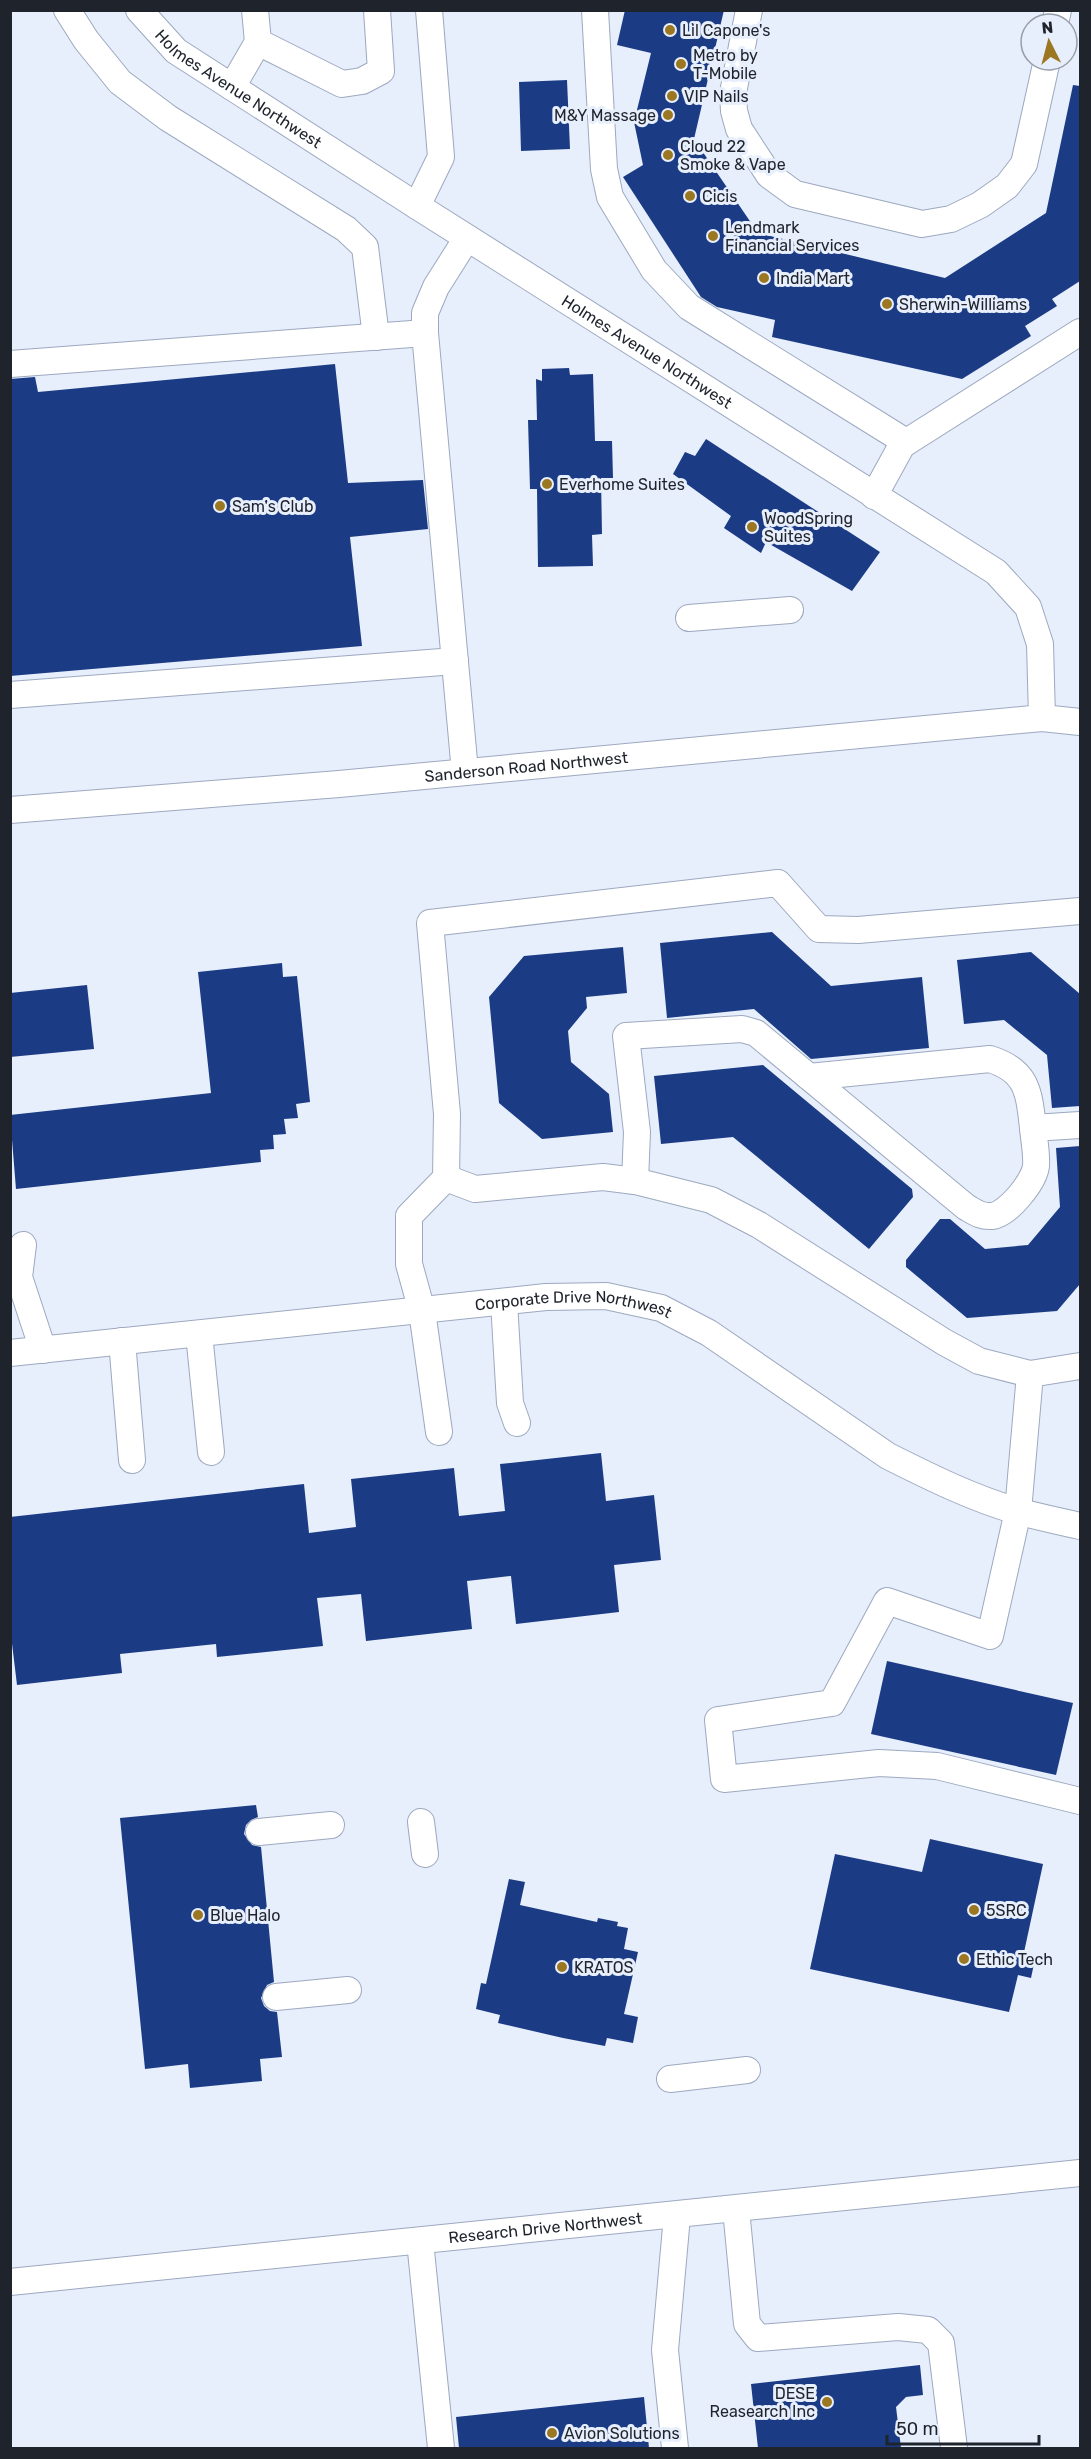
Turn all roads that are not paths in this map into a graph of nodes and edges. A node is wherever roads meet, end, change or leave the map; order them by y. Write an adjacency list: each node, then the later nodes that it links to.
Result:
1 (67, 10): 15 (street)
2 (139, 10): 10 (street, Holmes Avenue Northwest)
3 (255, 10): 8 (street)
4 (377, 10): 8 (street)
5 (429, 10): 11 (street)
6 (595, 10): 17 (street)
7 (748, 10): 9 (street)
8 (258, 42): 10 (street)
9 (1044, 72)
10 (232, 87): 11 (street, Holmes Avenue Northwest)
11 (417, 206): 12 (street, Holmes Avenue Northwest)
12 (467, 238): 14 (street); 18 (street, Holmes Avenue Northwest)
13 (1080, 332): 17 (street)
14 (425, 333): 15 (street); 21 (street)
15 (376, 337): 16 (street)
16 (10, 364)
17 (906, 442): 18 (street)
18 (874, 496): 23 (street, Holmes Avenue Northwest)
19 (790, 610): 20 (street)
20 (688, 618)
21 (455, 661): 22 (street); 25 (street)
22 (10, 694)
23 (1042, 717): 24 (street); 25 (street, Sanderson Road Northwest)
24 (1080, 722)
25 (465, 772): 26 (street, Sanderson Road Northwest)
26 (10, 810)
27 (1080, 911): 31 (street)
28 (808, 1077): 30 (street); 30 (street); 32 (street)
29 (1080, 1125): 30 (street)
30 (1033, 1128)
31 (446, 1178): 32 (street); 35 (street)
32 (635, 1181): 41 (street)
33 (23, 1245): 38 (street)
34 (504, 1302): 35 (street, Corporate Drive Northwest); 42 (street); 46 (street, Corporate Drive Northwest)
35 (422, 1311): 36 (street, Corporate Drive Northwest); 43 (street)
36 (199, 1334): 37 (street, Corporate Drive Northwest); 44 (street)
37 (122, 1341): 38 (street, Corporate Drive Northwest); 45 (street)
38 (43, 1350): 39 (street, Corporate Drive Northwest)
39 (10, 1353)
40 (1080, 1366): 41 (street)
41 (1030, 1374): 46 (street)
42 (517, 1423)
43 (439, 1432)
44 (211, 1452)
45 (132, 1461)
46 (1018, 1511): 47 (street, Corporate Drive Northwest); 48 (street)
47 (1080, 1526)
48 (1080, 1801)
49 (421, 1822): 52 (street)
50 (331, 1825): 51 (street)
51 (259, 1832)
52 (425, 1854)
53 (348, 1990): 54 (street)
54 (276, 1997)
55 (747, 2070): 56 (street)
56 (670, 2079)
57 (1080, 2173): 58 (street, Research Drive Northwest)
58 (736, 2209): 59 (street, Research Drive Northwest); 64 (street)
59 (677, 2216): 60 (street, Research Drive Northwest); 63 (street)
60 (420, 2241): 61 (street, Research Drive Northwest); 62 (street)
61 (10, 2282)
62 (441, 2448)
63 (675, 2448)
64 (954, 2448)

